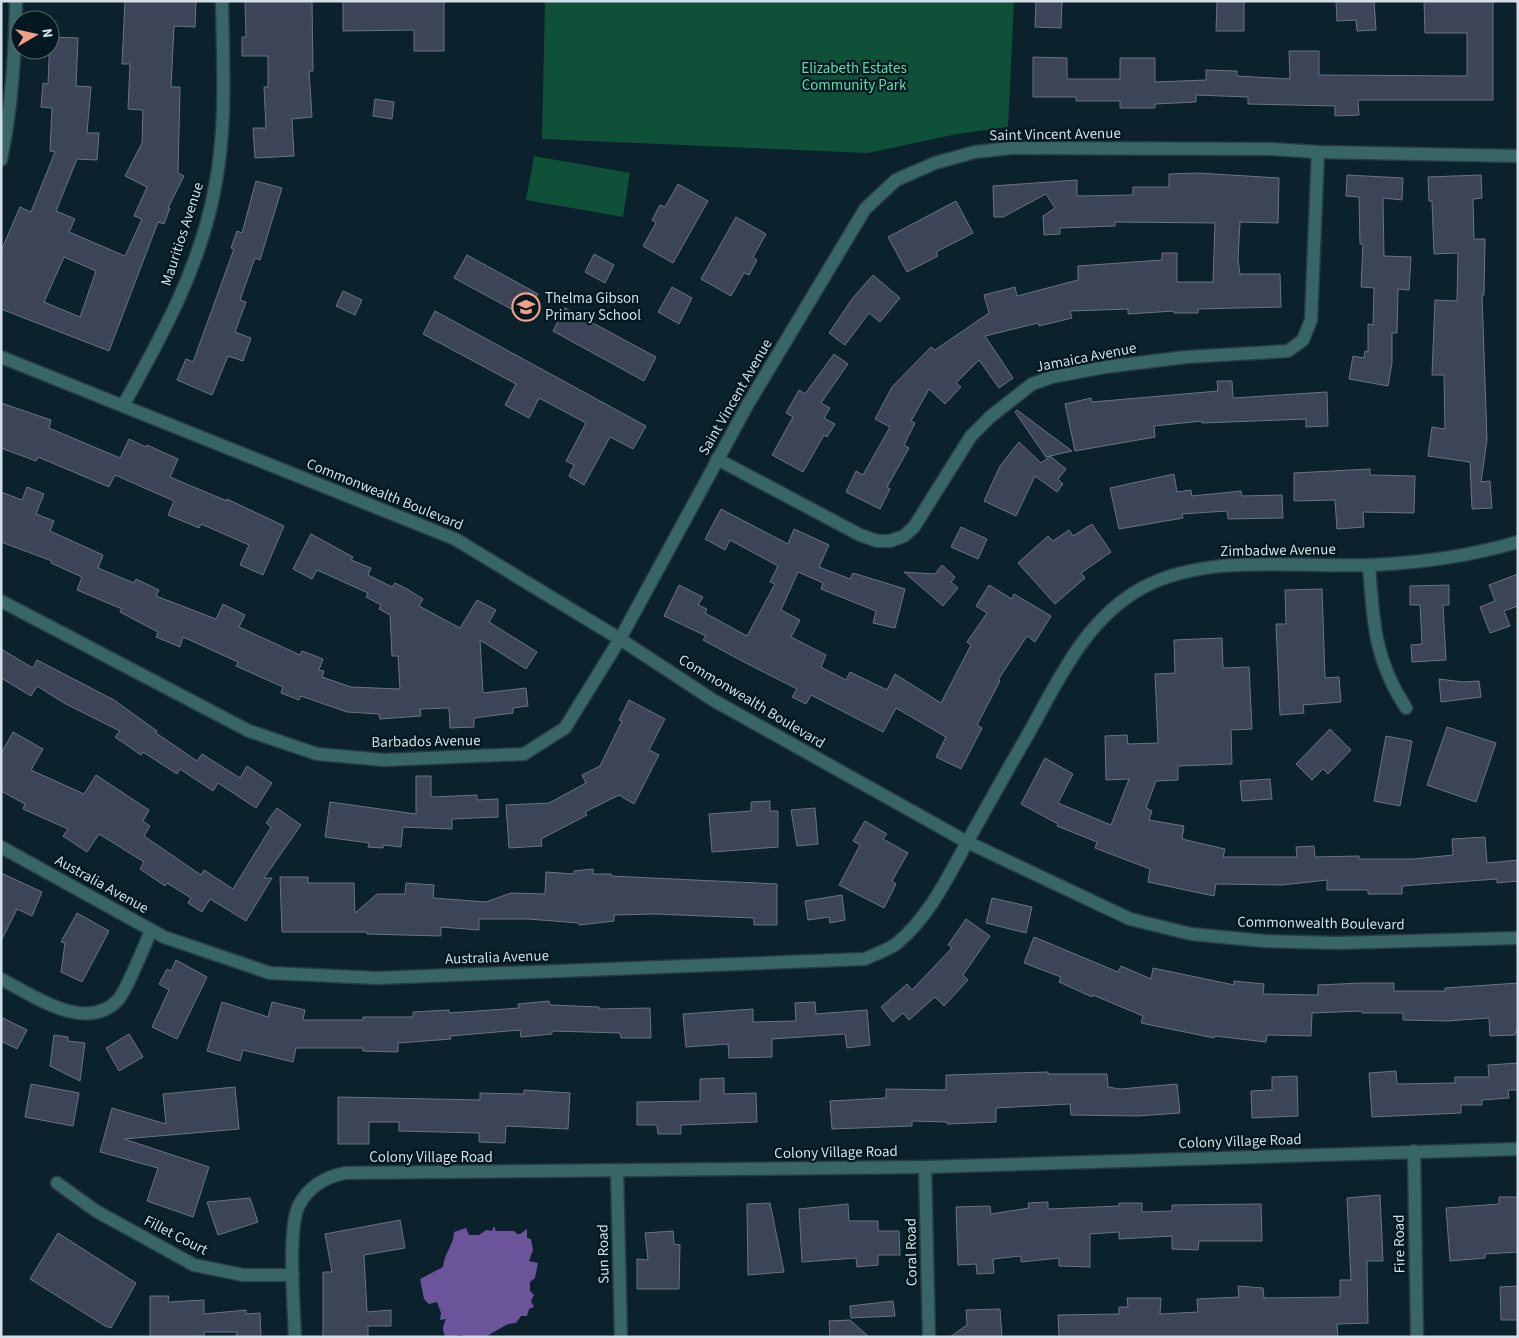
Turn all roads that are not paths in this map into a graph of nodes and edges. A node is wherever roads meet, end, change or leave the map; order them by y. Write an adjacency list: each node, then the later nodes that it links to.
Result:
1 (16, 1): 5 (street)
2 (222, 1): 7 (street, Mauritios Avenue)
3 (1318, 152): 4 (street, Saint Vincent Avenue); 8 (street, Saint Vincent Avenue); 8 (street, Jamaica Avenue)
4 (1518, 156)
5 (1, 160)
6 (1, 357): 7 (street, Commonwealth Boulevard)
7 (124, 404): 12 (street, Commonwealth Boulevard)
8 (717, 460): 12 (street, Saint Vincent Avenue)
9 (1518, 542): 10 (street, Zimbadwe Avenue)
10 (1369, 565): 13 (street); 14 (street, Zimbadwe Avenue)
11 (1, 601): 12 (street, Barbados Avenue)
12 (620, 639): 14 (street, Commonwealth Boulevard)
13 (1406, 708)
14 (967, 842): 16 (street, Australia Avenue); 17 (street, Commonwealth Boulevard)
15 (1, 847): 16 (street, Australia Avenue)
16 (151, 931): 18 (street)
17 (1518, 938)
18 (1, 979)
19 (1518, 1149): 20 (street, Colony Village Road)
20 (1414, 1151): 21 (street, Colony Village Road); 28 (street, Fire Road)
21 (925, 1167): 22 (street, Colony Village Road); 27 (street, Coral Road)
22 (617, 1171): 24 (street, Colony Village Road); 26 (street, Sun Road)
23 (57, 1183): 24 (street, Fillet Court)
24 (293, 1275): 25 (street, Colony Village Road)
25 (295, 1337)
26 (621, 1337)
27 (929, 1337)
28 (1417, 1337)

